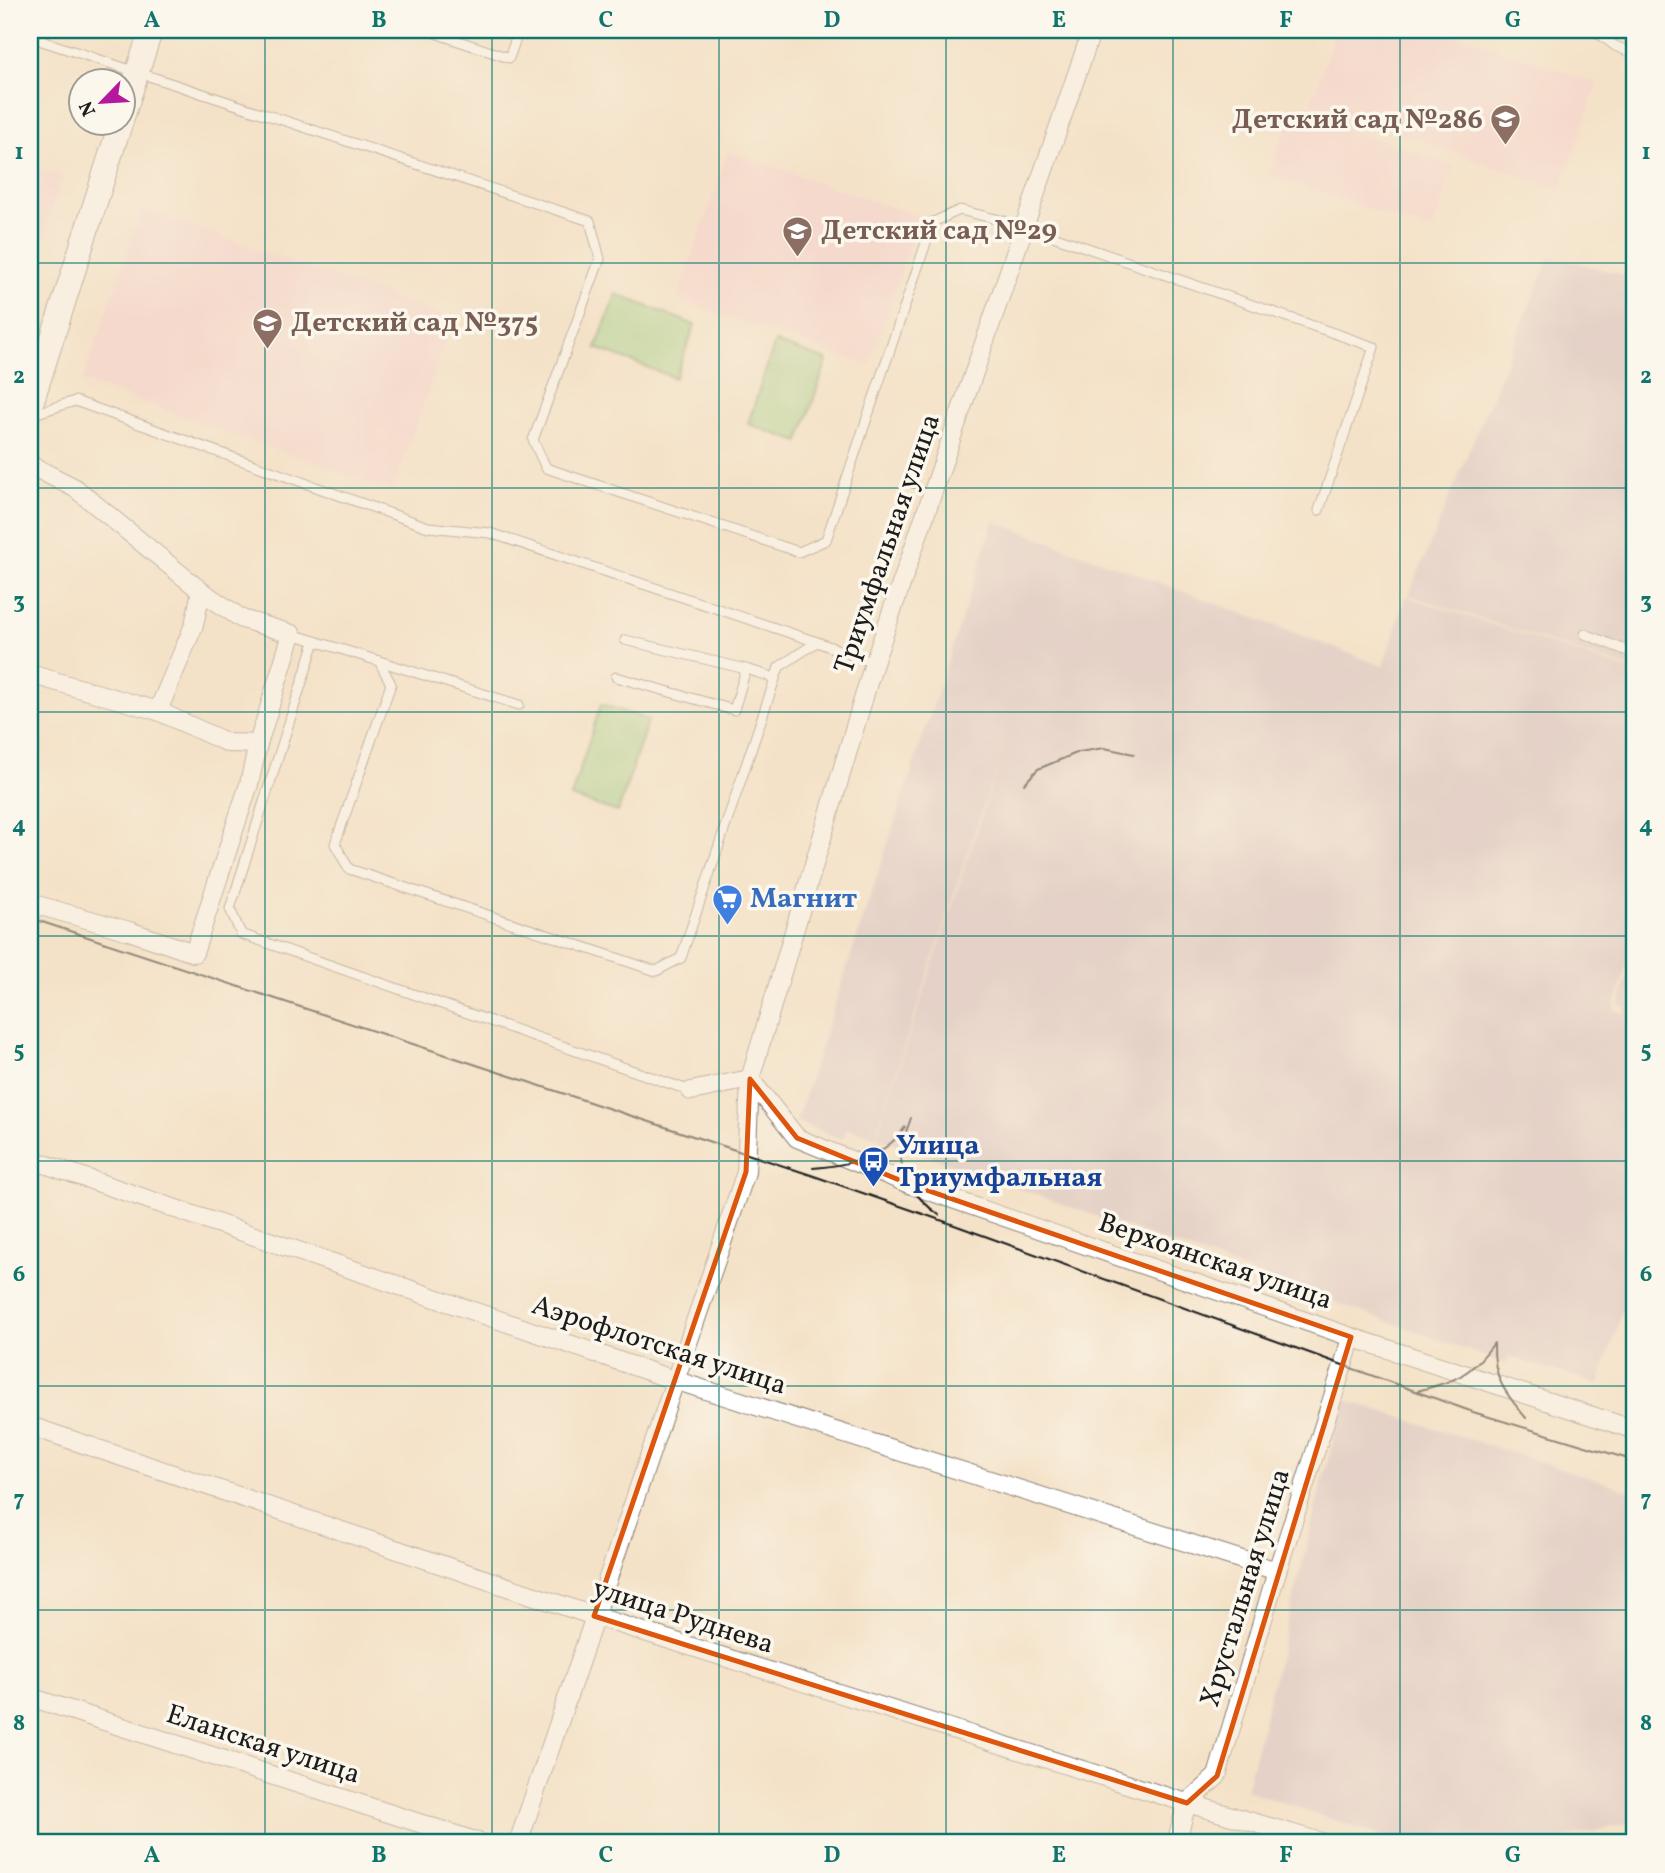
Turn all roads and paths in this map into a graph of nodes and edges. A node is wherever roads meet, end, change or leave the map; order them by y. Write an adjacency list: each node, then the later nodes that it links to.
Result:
1 (151, 30): 8 (street)
2 (426, 30): 3 (lane)
3 (519, 30)
4 (1092, 30): 11 (street, Триумфальная улица)
5 (1594, 30): 7 (lane)
6 (30, 37): 8 (lane)
7 (1635, 54)
8 (137, 74): 9 (street); 11 (lane)
9 (136, 77)
10 (117, 136): 12 (street)
11 (1024, 226): 15 (lane); 24 (street, Триумфальная улица)
12 (30, 408)
13 (30, 415): 21 (lane)
14 (30, 465): 16 (street)
15 (1320, 510)
16 (201, 591): 17 (street); 30 (street)
17 (292, 634): 20 (lane); 31 (street)
18 (1585, 634): 22 (lane)
19 (625, 640): 25 (lane)
20 (315, 641): 23 (lane); 34 (lane)
21 (817, 642): 24 (lane); 28 (lane)
22 (1635, 654)
23 (379, 660): 28 (lane); 29 (lane)
24 (874, 663): 33 (street, Триумфальная улица)
25 (746, 669): 27 (lane); 28 (lane)
26 (30, 674): 30 (street)
27 (616, 677)
28 (775, 678)
29 (519, 705)
30 (158, 711): 31 (street)
31 (258, 744): 32 (street)
32 (30, 903)
33 (750, 1079): 34 (street); 36 (street, Верхоянская улица); 37 (street, Триумфальная улица)
34 (691, 1091)
35 (30, 1159): 37 (street, Аэрофлотская улица)
36 (1350, 1337): 39 (street, Верхоянская улица); 40 (street, Хрустальная улица)
37 (674, 1380): 40 (street, Аэрофлотская улица); 41 (street, Триумфальная улица)
38 (30, 1426): 41 (street, улица Руднева)
39 (1635, 1430)
40 (1276, 1571): 43 (street, Хрустальная улица)
41 (594, 1616): 43 (street, улица Руднева); 45 (street, Триумфальная улица)
42 (30, 1697): 44 (street, Еланская улица)
43 (1187, 1803): 46 (street); 47 (street, улица Руднева)
44 (481, 1843)
45 (518, 1843)
46 (1176, 1843)
47 (1324, 1843)

